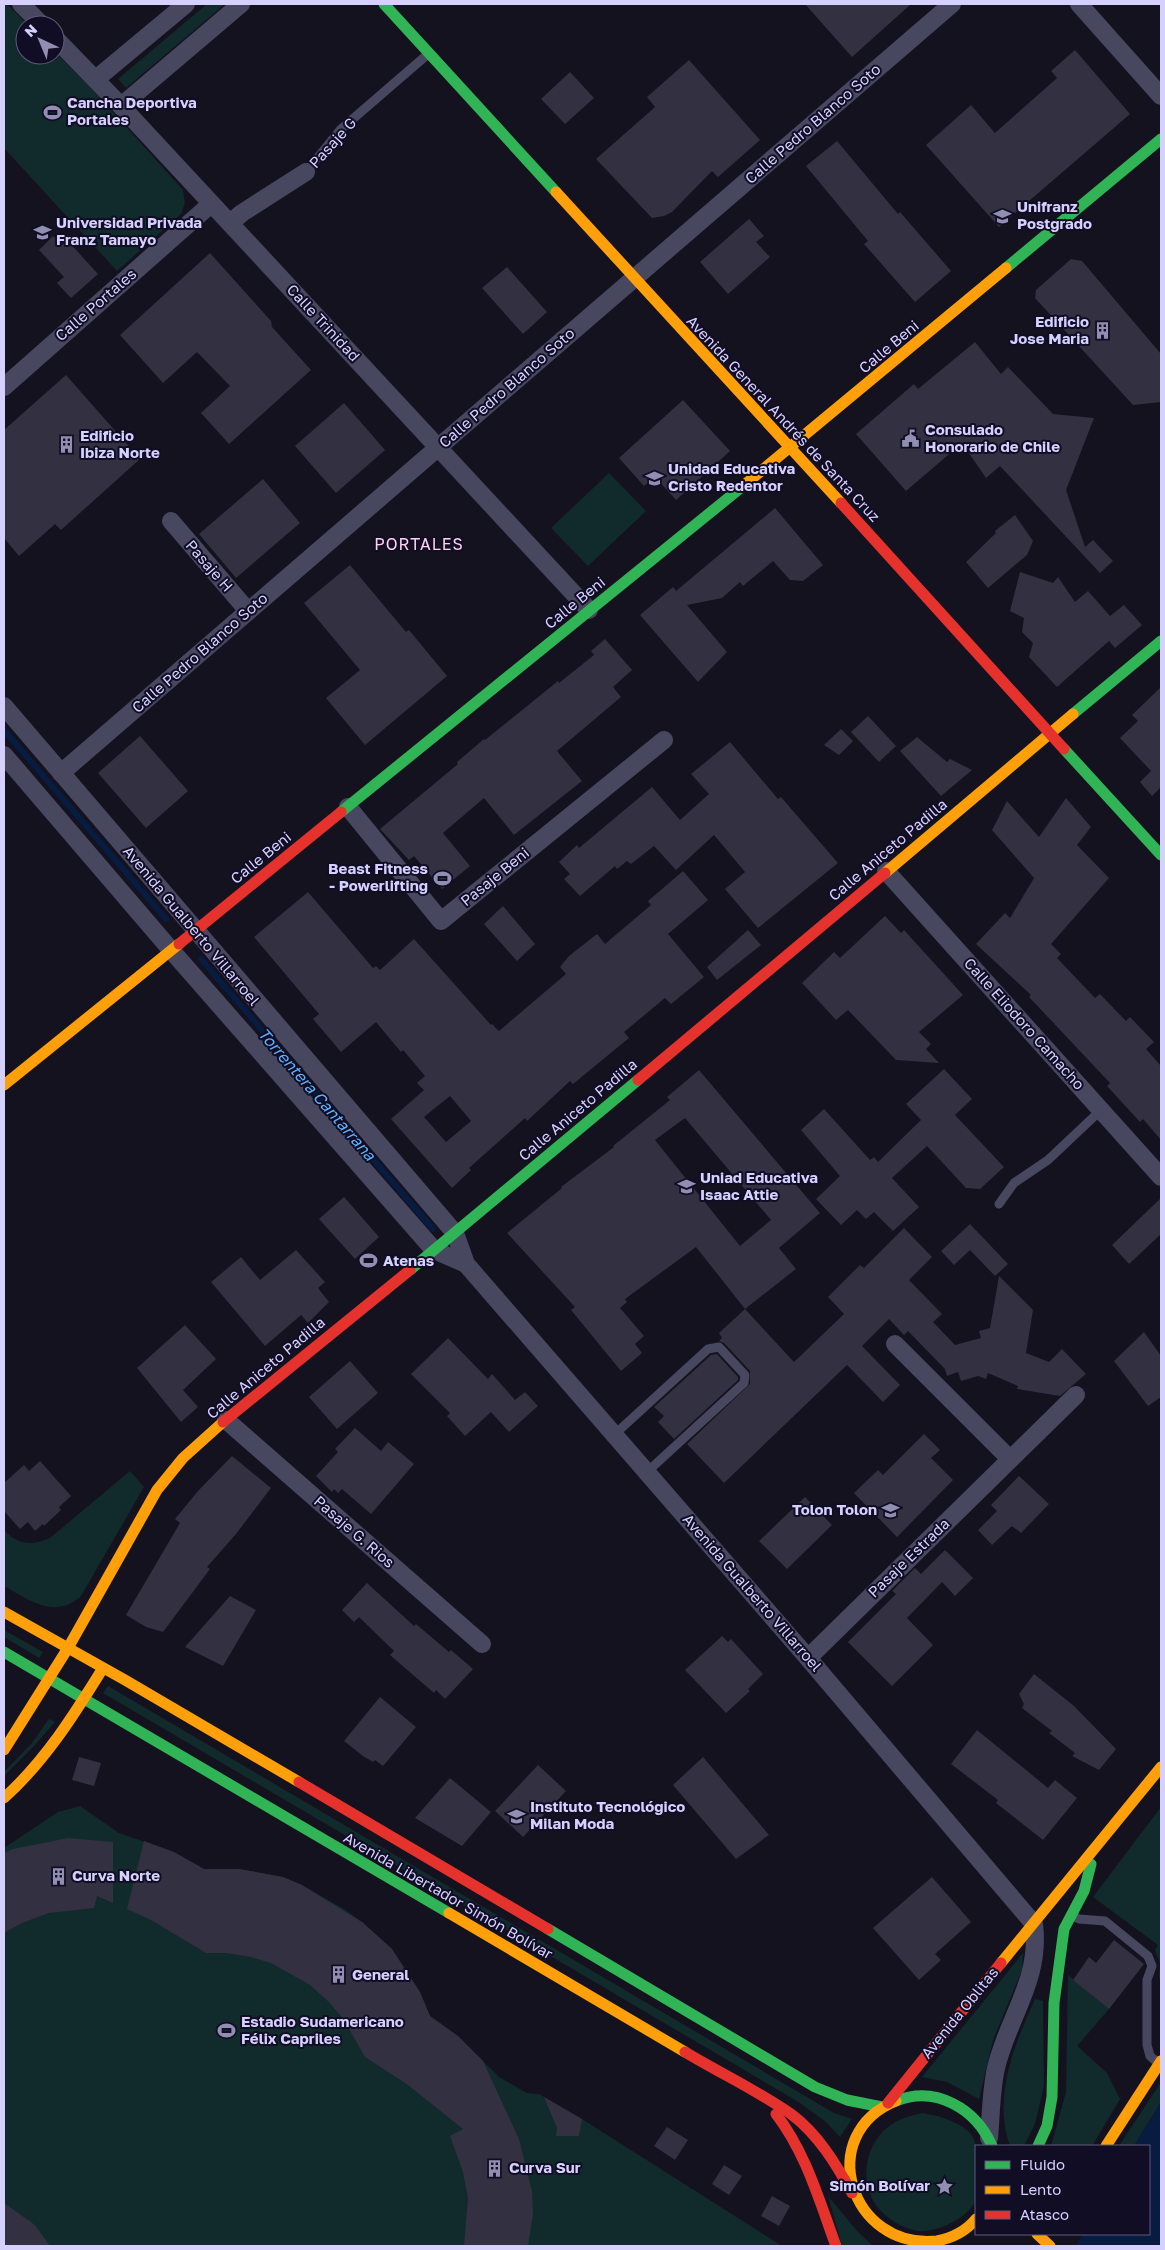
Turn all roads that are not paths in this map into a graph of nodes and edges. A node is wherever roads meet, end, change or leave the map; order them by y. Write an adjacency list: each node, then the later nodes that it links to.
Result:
1 (21, 4): 7 (street)
2 (186, 4): 10 (street)
3 (242, 4): 12 (street)
4 (384, 4): 9 (main road, Avenida General Andrés de Santa Cruz)
5 (952, 4): 17 (street, Calle Pedro Blanco Soto)
6 (1079, 4): 11 (street)
7 (32, 15)
8 (65, 48): 10 (street, Calle Trinidad)
9 (429, 53): 14 (lane, Pasaje G); 17 (main road, Avenida General Andrés de Santa Cruz)
10 (96, 79): 12 (street, Calle Trinidad)
11 (1161, 96)
12 (121, 106): 15 (street, Calle Trinidad)
13 (1161, 139): 20 (main road, Calle Beni)
14 (306, 172): 16 (street, Pasaje G)
15 (211, 204): 16 (street, Calle Trinidad); 18 (street, Calle Portales)
16 (230, 223): 19 (street, Calle Trinidad)
17 (634, 279): 19 (street, Calle Pedro Blanco Soto); 20 (main road, Avenida General Andrés de Santa Cruz)
18 (4, 387)
19 (438, 447): 22 (street, Calle Trinidad); 23 (street, Calle Pedro Blanco Soto)
20 (790, 447): 22 (main road, Calle Beni); 26 (main road, Avenida General Andrés de Santa Cruz)
21 (170, 521): 23 (street, Pasaje H)
22 (589, 610): 30 (main road, Calle Beni)
23 (248, 611): 29 (street, Calle Pedro Blanco Soto)
24 (1161, 640): 26 (main road, Calle Aniceto Padilla)
25 (4, 706): 29 (street, Avenida Gualberto Villarroel)
26 (1050, 735): 31 (main road, Avenida General Andrés de Santa Cruz); 32 (main road, Calle Aniceto Padilla)
27 (664, 740): 30 (street, Pasaje Beni)
28 (4, 755): 34 (street, Avenida Gualberto Villarroel)
29 (61, 773): 33 (street, Avenida Gualberto Villarroel)
30 (348, 807): 33 (main road, Calle Beni)
31 (1161, 855)
32 (886, 871): 36 (street, Calle Eliodoro Camacho); 39 (main road, Calle Aniceto Padilla)
33 (195, 931): 34 (main road, Calle Beni); 39 (street, Avenida Gualberto Villarroel)
34 (171, 950): 35 (main road, Calle Beni); 40 (street, Avenida Gualberto Villarroel)
35 (4, 1085)
36 (1101, 1110): 37 (street, Calle Eliodoro Camacho); 38 (lane)
37 (1161, 1177)
38 (999, 1204)
39 (455, 1232): 40 (main road, Calle Aniceto Padilla); 41 (street, Avenida Gualberto Villarroel)
40 (434, 1250): 41 (street, Avenida Gualberto Villarroel); 44 (main road, Calle Aniceto Padilla)
41 (466, 1264): 45 (street, Avenida Gualberto Villarroel)
42 (895, 1344): 46 (street)
43 (1076, 1395): 46 (street, Pasaje Estrada)
44 (226, 1420): 49 (street, Pasaje G. Rios); 50 (main road, Calle Aniceto Padilla)
45 (615, 1434): 47 (street, Avenida Gualberto Villarroel); 47 (lane)
46 (1010, 1459): 52 (street, Pasaje Estrada)
47 (647, 1472): 52 (street, Avenida Gualberto Villarroel)
48 (4, 1612): 50 (main road, Avenida Libertador Simón Bolívar)
49 (482, 1644)
50 (68, 1648): 53 (main road, Avenida Libertador Simón Bolívar); 54 (main road, Calle Aniceto Padilla)
51 (4, 1652): 54 (main road, Avenida Libertador Simón Bolívar)
52 (808, 1658): 61 (street, Avenida Gualberto Villarroel)
53 (104, 1668): 55 (main road); 64 (main road, Avenida Libertador Simón Bolívar)
54 (49, 1678): 55 (main road, Avenida Libertador Simón Bolívar); 56 (main road, Calle Aniceto Padilla)
55 (84, 1700): 58 (main road); 63 (main road, Avenida Libertador Simón Bolívar)
56 (4, 1750)
57 (1161, 1767): 59 (main road, Avenida Oblitas)
58 (4, 1798)
59 (1095, 1849): 60 (main road, Avenida Oblitas); 60 (main road)
60 (1063, 1912): 61 (main road, Avenida Oblitas); 62 (lane); 66 (main road)
61 (1034, 1924): 64 (main road, Avenida Oblitas); 65 (street)
62 (1160, 2062): 67 (main road)
63 (761, 2096): 68 (main road, Avenida Libertador Simón Bolívar); 72 (main road)
64 (885, 2105): 65 (main road); 68 (main road, Avenida Oblitas)
65 (991, 2142)
66 (1038, 2145)
67 (1107, 2145)
68 (852, 2194): 71 (main road, Avenida Libertador Simón Bolívar)
69 (975, 2220): 71 (main road)
70 (1038, 2235): 73 (main road)
71 (922, 2245)
72 (836, 2246)
73 (1049, 2246)

